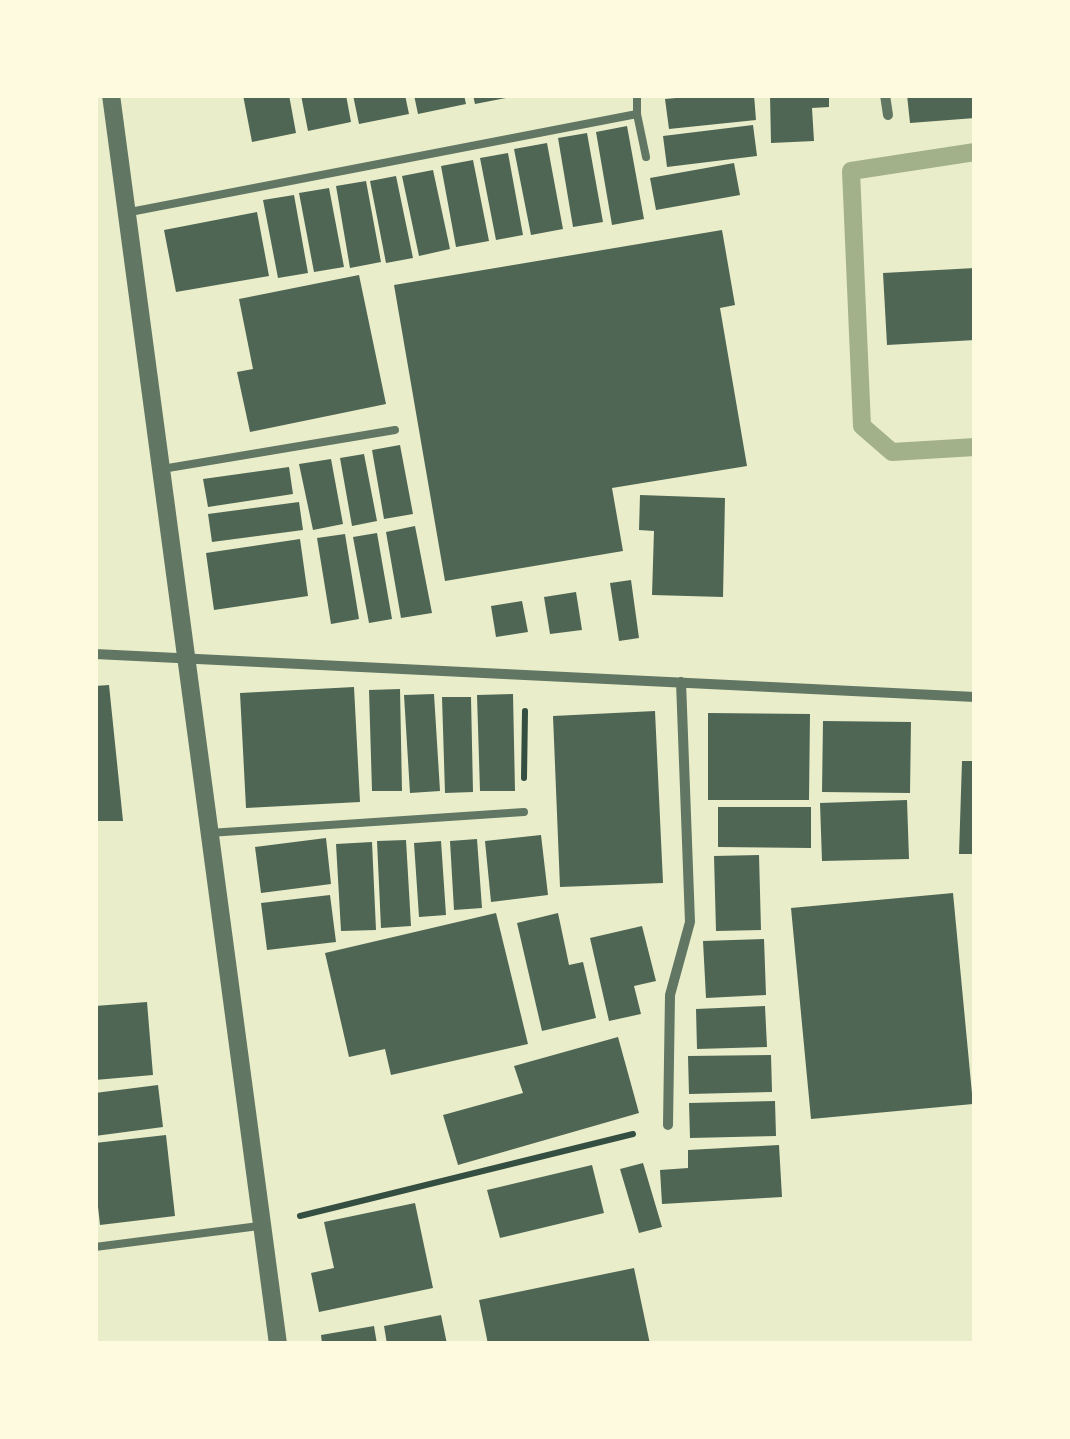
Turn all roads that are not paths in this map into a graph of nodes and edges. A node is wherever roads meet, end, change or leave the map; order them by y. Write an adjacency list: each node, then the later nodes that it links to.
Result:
1 (112, 95): 7 (street)
2 (637, 95): 4 (lane)
3 (885, 95): 5 (street)
4 (638, 114): 6 (lane); 7 (lane)
5 (888, 115)
6 (646, 157)
7 (126, 213): 9 (street)
8 (394, 430): 9 (lane)
9 (160, 470): 11 (street)
10 (95, 654): 11 (street)
11 (186, 658): 12 (street); 15 (street)
12 (681, 682): 13 (street); 16 (street)
13 (975, 698)
14 (524, 812): 15 (lane)
15 (209, 833): 17 (street)
16 (668, 1125)
17 (262, 1226): 18 (lane); 19 (street)
18 (95, 1247)
19 (278, 1344)

